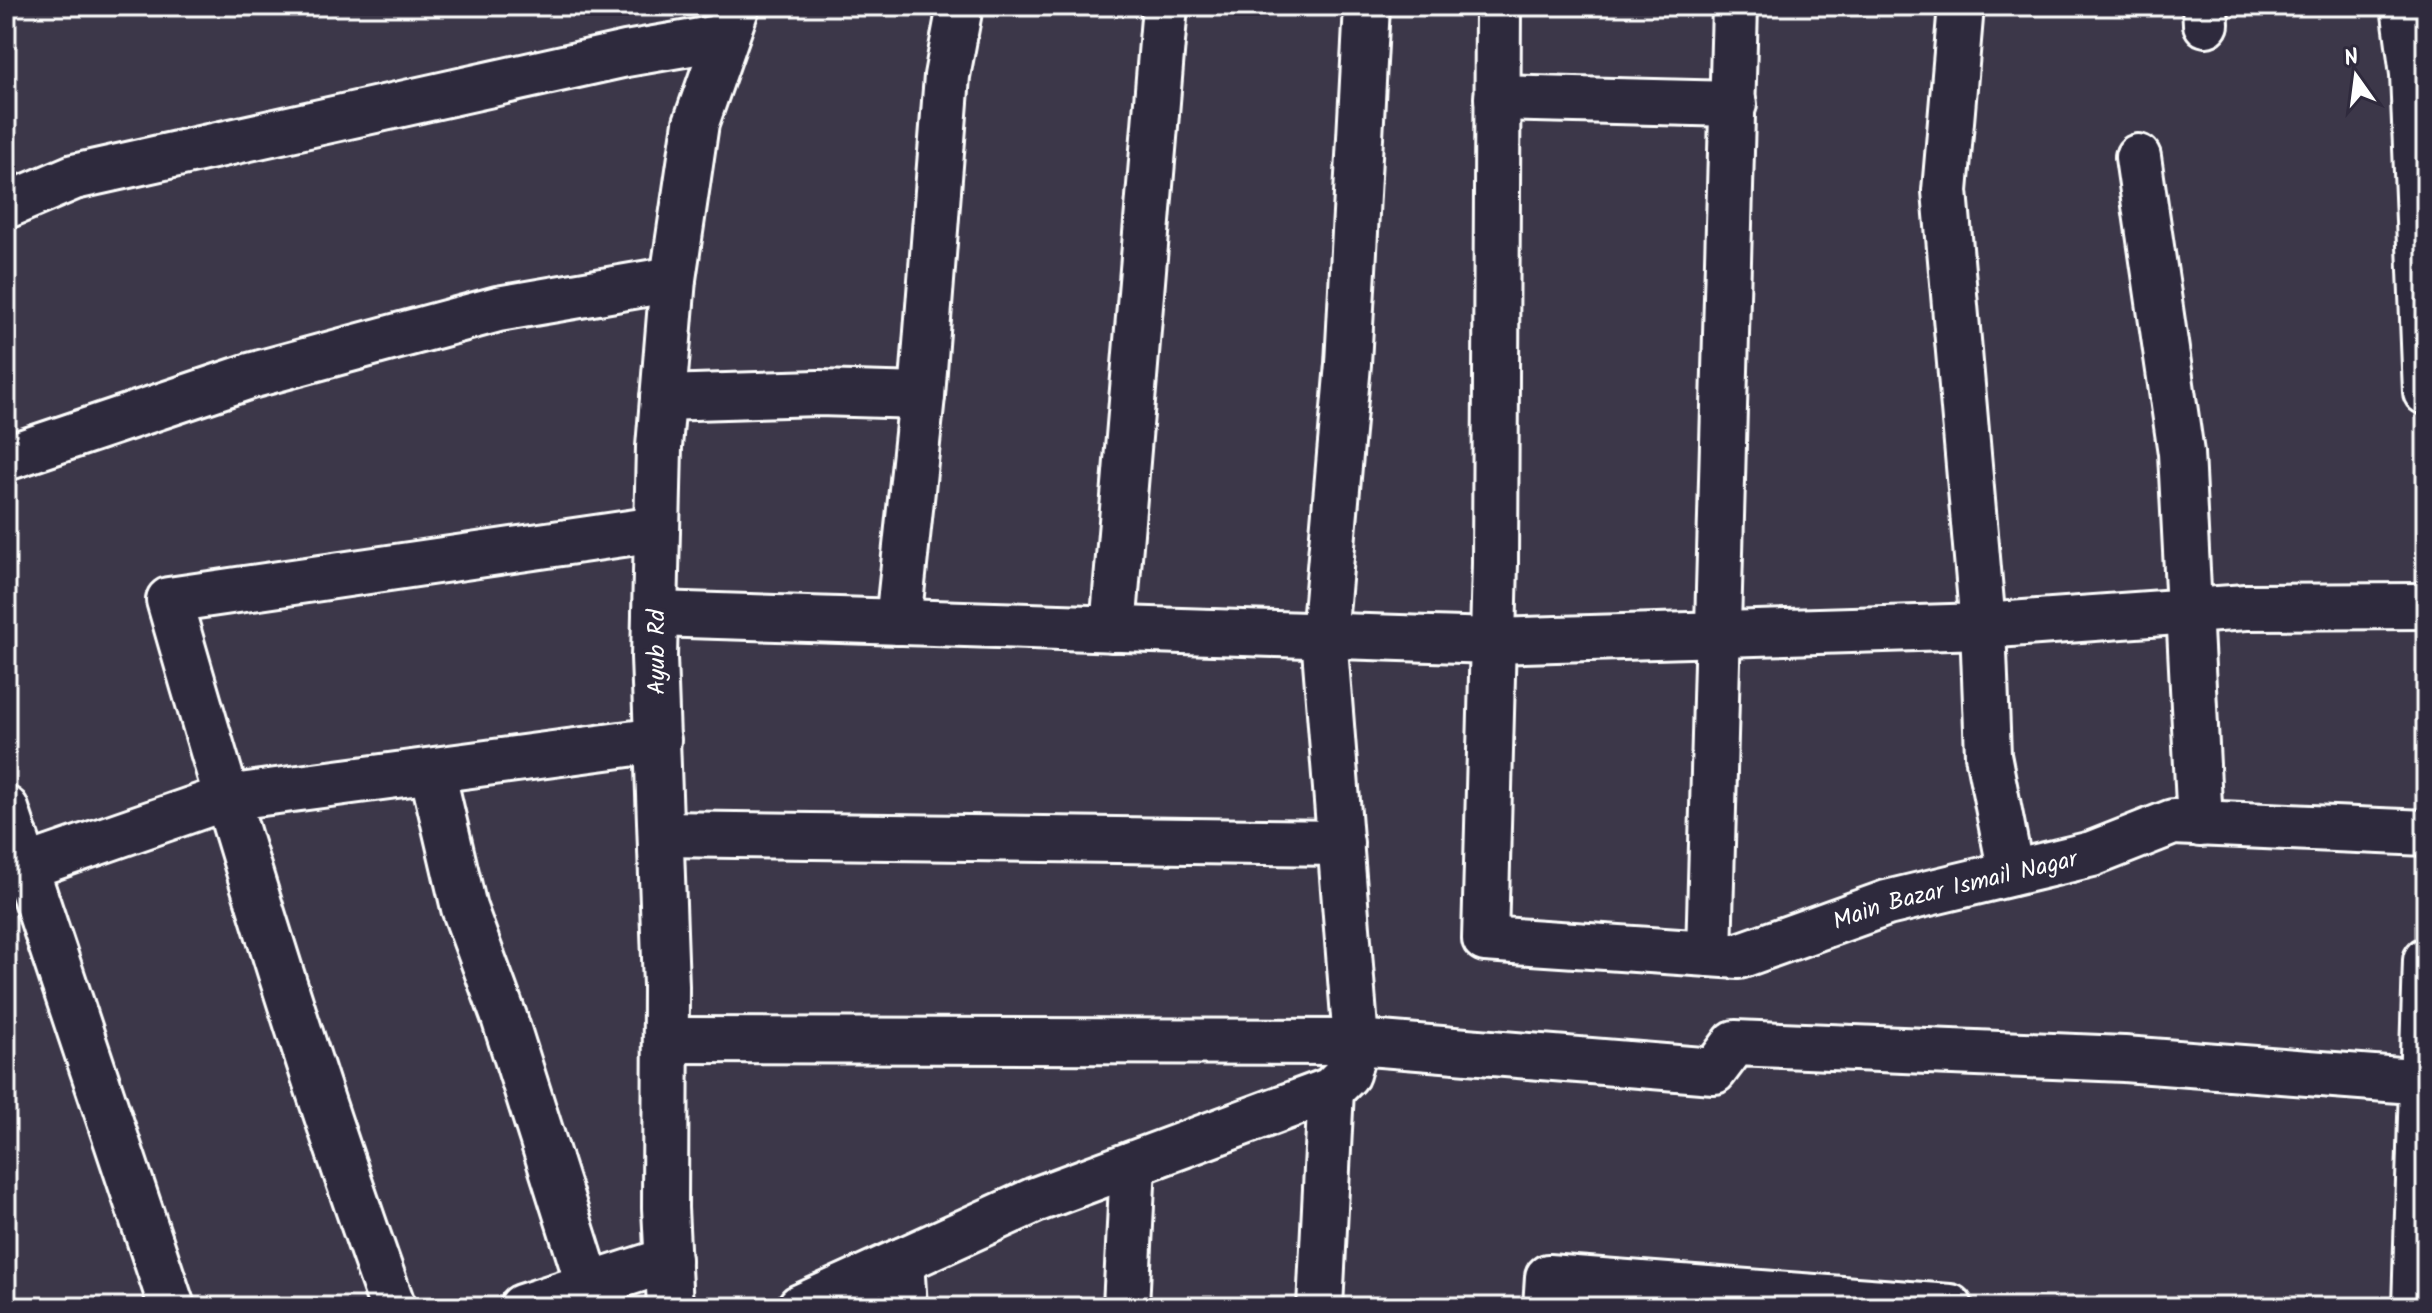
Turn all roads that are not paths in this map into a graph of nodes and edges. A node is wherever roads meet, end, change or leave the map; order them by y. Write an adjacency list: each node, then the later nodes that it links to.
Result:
1 (960, 6): 15 (street)
2 (1165, 6): 24 (street)
3 (1367, 6): 26 (street)
4 (1498, 6): 9 (street)
5 (1735, 6): 10 (street)
6 (1961, 6): 23 (street)
7 (2404, 6): 14 (street)
8 (730, 22): 12 (street); 13 (street, Ayub Rd)
9 (1497, 98): 10 (street); 27 (street)
10 (1734, 104): 25 (street)
11 (2138, 157): 20 (street)
12 (6, 206)
13 (673, 279): 16 (street, Ayub Rd); 17 (street)
14 (2425, 373)
15 (922, 396): 16 (street); 22 (street)
16 (663, 398): 18 (street, Ayub Rd)
17 (6, 458)
18 (657, 529): 21 (street, Ayub Rd); 30 (street)
19 (2426, 606): 20 (street)
20 (2191, 611): 23 (street); 32 (street)
21 (655, 614): 22 (street); 28 (street, Ayub Rd)
22 (898, 622): 24 (street)
23 (1983, 626): 25 (street); 37 (street)
24 (1113, 629): 26 (street)
25 (1719, 634): 27 (street); 38 (street)
26 (1324, 636): 27 (street); 35 (street)
27 (1493, 641): 38 (street, Main Bazar Ismail Nagar)
28 (658, 740): 29 (street); 34 (street, Ayub Rd)
29 (432, 771): 30 (street); 47 (street)
30 (225, 798): 36 (street); 50 (street)
31 (6, 809): 36 (street)
32 (2200, 824): 33 (street, Main Bazar Ismail Nagar); 37 (street, Main Bazar Ismail Nagar)
33 (2426, 833)
34 (661, 834): 35 (street); 40 (street, Ayub Rd)
35 (1341, 843): 41 (street)
36 (16, 871): 49 (street)
37 (2011, 873): 38 (street, Main Bazar Ismail Nagar)
38 (1709, 954)
39 (2426, 960): 42 (street)
40 (666, 1040): 41 (street); 45 (street, Ayub Rd)
41 (1356, 1042): 42 (street); 43 (street)
42 (2424, 1082): 59 (street)
43 (1331, 1090): 44 (street); 56 (street)
44 (1133, 1164): 46 (street); 55 (street)
45 (668, 1260): 47 (street); 52 (street, Ayub Rd)
46 (901, 1261): 53 (street); 54 (street)
47 (589, 1286): 51 (street)
48 (1742, 1299): 57 (street); 58 (street)
49 (172, 1307)
50 (393, 1307)
51 (522, 1307)
52 (670, 1307)
53 (800, 1307)
54 (904, 1307)
55 (1126, 1307)
56 (1320, 1307)
57 (1546, 1307)
58 (1950, 1307)
59 (2415, 1307)

